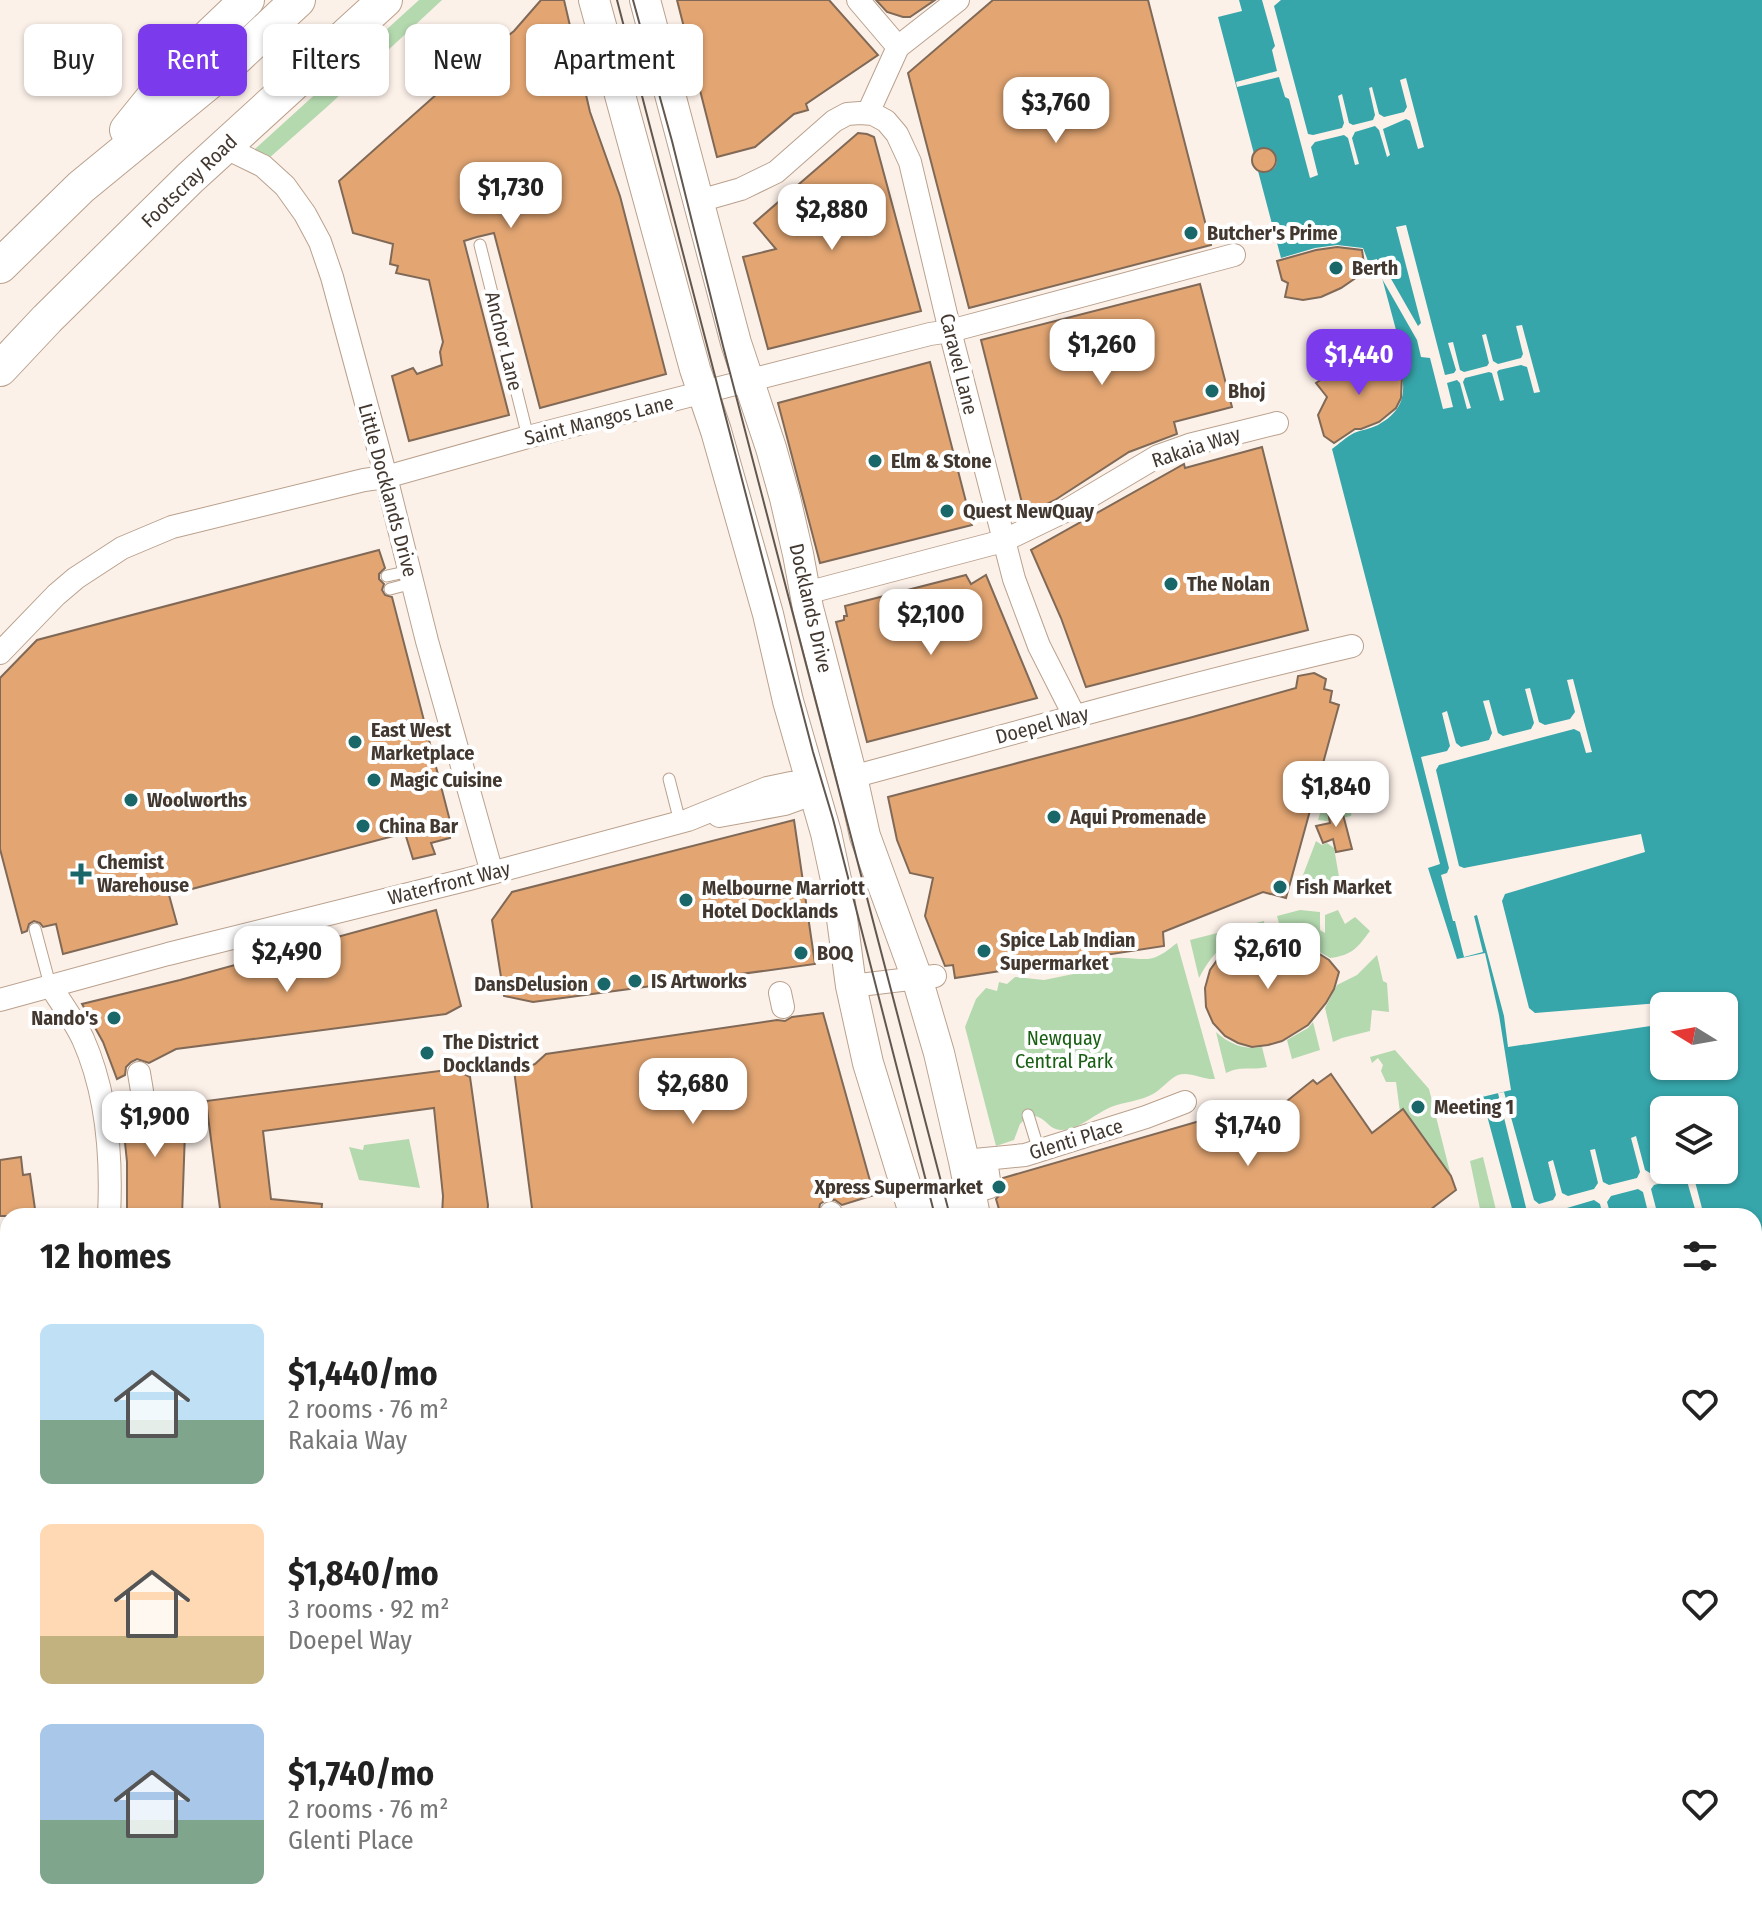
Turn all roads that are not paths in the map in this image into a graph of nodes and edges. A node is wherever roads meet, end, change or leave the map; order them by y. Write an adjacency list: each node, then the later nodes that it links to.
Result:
1 (247, 0): 11 (main road)
2 (298, 0): 11 (main road)
3 (385, 0): 10 (main road, Footscray Road)
4 (594, 0): 19 (street)
5 (645, 0): 12 (street, Docklands Drive)
6 (858, 0): 8 (street)
7 (958, 0): 8 (street)
8 (898, 47): 9 (street)
9 (868, 113): 12 (street); 16 (street, Caravel Lane)
10 (224, 147): 17 (main road, Footscray Road); 22 (street, Little Docklands Drive)
11 (81, 187): 15 (main road)
12 (699, 201): 18 (street, Docklands Drive)
13 (480, 245): 21 (lane, Anchor Lane)
14 (1234, 255): 16 (street, Saint Mangos Lane)
15 (0, 266)
16 (950, 331): 18 (street, Saint Mangos Lane); 23 (street, Caravel Lane)
17 (0, 369)
18 (749, 381): 19 (street, Saint Mangos Lane); 26 (street, Docklands Drive)
19 (703, 393): 21 (street, Saint Mangos Lane); 32 (street)
20 (1277, 423): 23 (street, Rakaia Way)
21 (528, 437): 22 (street, Saint Mangos Lane)
22 (386, 477): 24 (street, Little Docklands Drive); 28 (street, Saint Mangos Lane)
23 (1003, 541): 26 (street, Rakaia Way); 29 (street, Caravel Lane)
24 (412, 577): 25 (lane); 34 (street, Little Docklands Drive)
25 (389, 582)
26 (806, 593): 30 (street, Docklands Drive)
27 (1352, 646): 29 (street, Doepel Way)
28 (0, 653)
29 (1074, 715): 30 (street, Doepel Way)
30 (852, 777): 32 (street, Waterfront Way); 36 (street, Docklands Drive)
31 (669, 779): 33 (lane)
32 (814, 787): 33 (street, Waterfront Way); 38 (street)
33 (684, 821): 34 (street, Waterfront Way)
34 (492, 873): 37 (street, Waterfront Way)
35 (35, 929): 37 (lane)
36 (926, 977): 38 (street); 45 (street, Docklands Drive)
37 (50, 985): 39 (street, Waterfront Way); 47 (street)
38 (851, 986): 48 (street)
39 (24, 992): 40 (street, Waterfront Way); 41 (street, Waterfront Way)
40 (0, 993)
41 (0, 1000)
42 (1185, 1102): 44 (street, Glenti Place)
43 (1028, 1115): 44 (lane)
44 (1039, 1151): 45 (street, Glenti Place)
45 (975, 1160): 46 (street, Docklands Drive)
46 (972, 1204): 49 (street)
47 (109, 1208)
48 (912, 1208)
49 (949, 1208)

